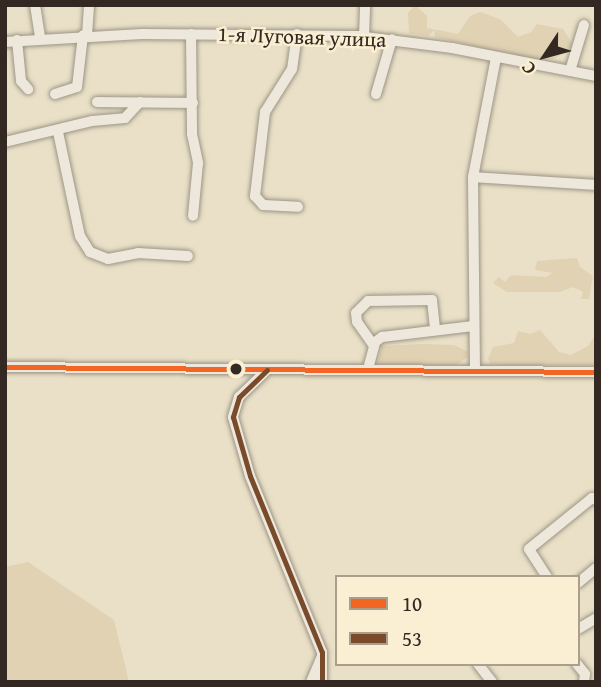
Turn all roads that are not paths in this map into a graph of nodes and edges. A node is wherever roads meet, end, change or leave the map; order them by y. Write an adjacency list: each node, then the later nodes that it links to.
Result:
1 (35, 5): 8 (street)
2 (365, 5): 9 (street)
3 (90, 7): 7 (street)
4 (584, 24): 14 (street)
5 (191, 34): 6 (street, 1-я Луговая улица); 7 (street, 1-я Луговая улица); 21 (street)
6 (297, 34): 9 (street, 1-я Луговая улица); 26 (street)
7 (85, 35): 8 (street, 1-я Луговая улица); 17 (street)
8 (40, 37): 11 (street, 1-я Луговая улица)
9 (364, 37): 10 (street, 1-я Луговая улица)
10 (392, 39): 13 (street, 1-я Луговая улица); 18 (street)
11 (17, 40): 12 (street, 1-я Луговая улица); 16 (street)
12 (5, 42)
13 (496, 57): 14 (street, 1-я Луговая улица); 24 (street)
14 (570, 71): 15 (street, 1-я Луговая улица)
15 (596, 76)
16 (28, 89)
17 (55, 94)
18 (376, 94)
19 (97, 102): 20 (street)
20 (140, 102): 21 (street); 22 (street)
21 (193, 103): 27 (street)
22 (58, 132): 23 (street); 28 (street)
23 (5, 142)
24 (473, 177): 25 (street); 29 (street)
25 (596, 185)
26 (298, 207)
27 (193, 216)
28 (188, 257)
29 (472, 326): 30 (street); 35 (street)
30 (435, 330): 31 (street); 31 (street)
31 (374, 346): 33 (street)
32 (5, 367): 34 (street)
33 (369, 369): 34 (street); 35 (street)
34 (267, 370): 43 (street)
35 (475, 371): 36 (street)
36 (596, 372)
37 (596, 500): 39 (street)
38 (596, 568): 40 (street)
39 (546, 575)
40 (580, 581)
41 (596, 618): 42 (street)
42 (580, 628)
43 (322, 652): 46 (street); 47 (street)
44 (480, 666): 48 (street)
45 (579, 666): 49 (street)
46 (311, 682)
47 (321, 682)
48 (492, 682)
49 (584, 682)

